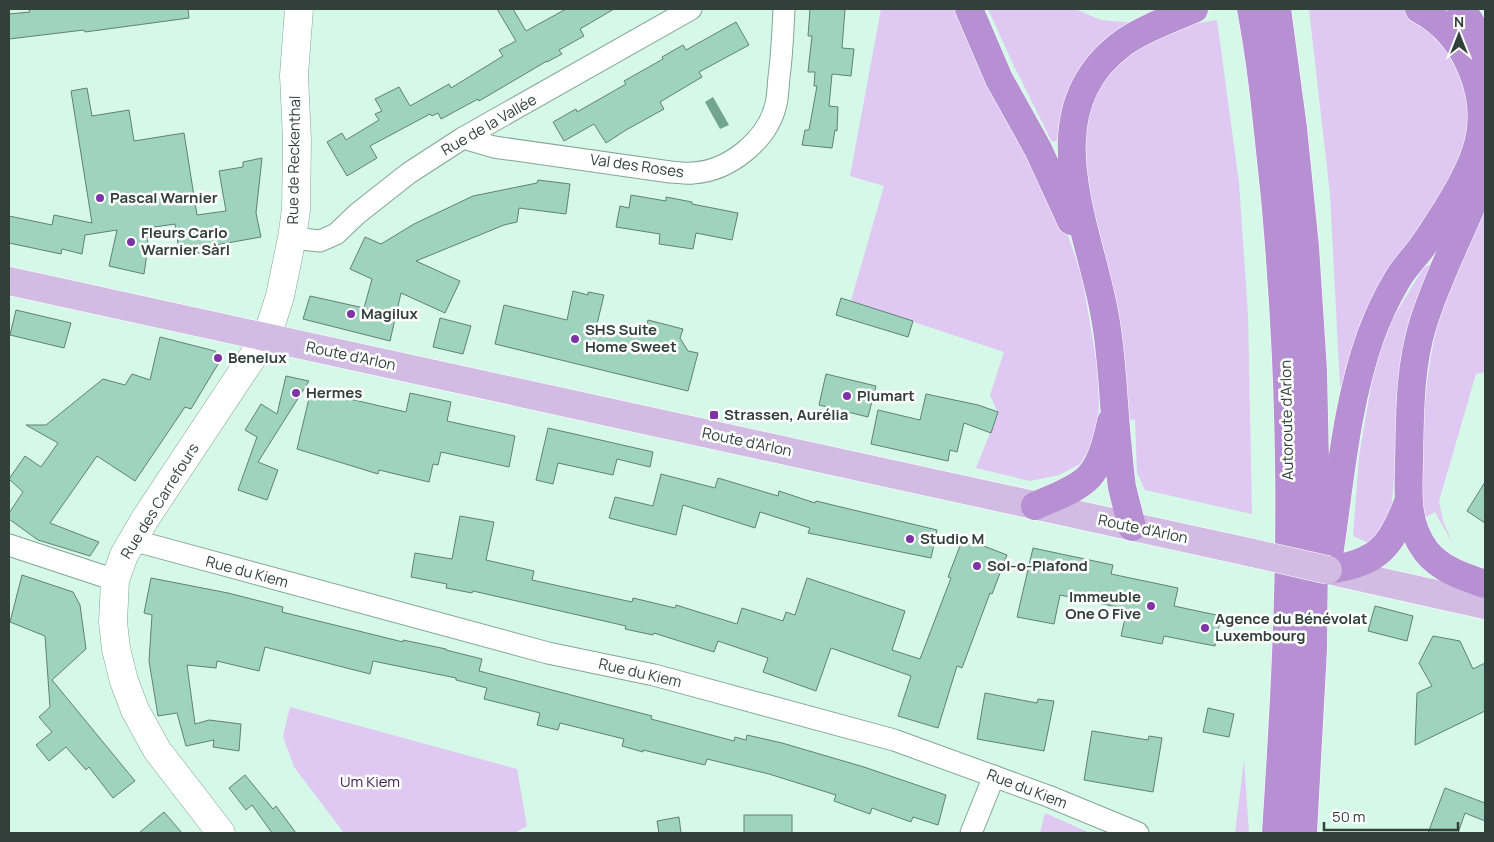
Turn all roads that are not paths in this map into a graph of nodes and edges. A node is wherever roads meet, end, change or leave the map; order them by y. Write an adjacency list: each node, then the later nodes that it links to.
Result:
1 (299, 9): 15 (main road, Rue de Reckenthal)
2 (691, 9): 13 (street, Rue de la Vallée)
3 (784, 9): 13 (street, Val des Roses)
4 (969, 9): 16 (highway)
5 (1194, 9): 16 (highway)
6 (1251, 9): 35 (highway, Autoroute d'Arlon)
7 (1276, 9): 30 (highway, Autoroute d'Arlon)
8 (1419, 9): 30 (highway)
9 (1440, 9): 12 (highway)
10 (1461, 9): 11 (highway)
11 (1485, 48)
12 (1485, 72)
13 (463, 138): 15 (street, Rue de la Vallée)
14 (1485, 173): 20 (highway)
15 (292, 238): 18 (main road, Rue de Reckenthal)
16 (1095, 272): 19 (highway)
17 (9, 281): 18 (main road, Route d'Arlon)
18 (267, 338): 21 (main road, Route d'Arlon); 23 (main road, Rue des Carrefours)
19 (1114, 408): 21 (highway); 22 (highway)
20 (1408, 502): 26 (highway); 28 (highway)
21 (1035, 506): 22 (main road, Route d'Arlon)
22 (1132, 527): 25 (main road, Route d'Arlon, bridge)
23 (132, 540): 27 (main road, Rue des Carrefours); 31 (street, Rue du Kiem)
24 (9, 545): 27 (street)
25 (1328, 570): 26 (highway)
26 (1360, 570): 29 (main road)
27 (115, 580): 32 (main road, Rue des Carrefours)
28 (1485, 584)
29 (1485, 605)
30 (1313, 648): 36 (highway, Autoroute d'Arlon)
31 (994, 776): 33 (street); 34 (street, Rue du Kiem)
32 (221, 833)
33 (971, 833)
34 (1138, 833)
35 (1276, 833)
36 (1303, 833)

